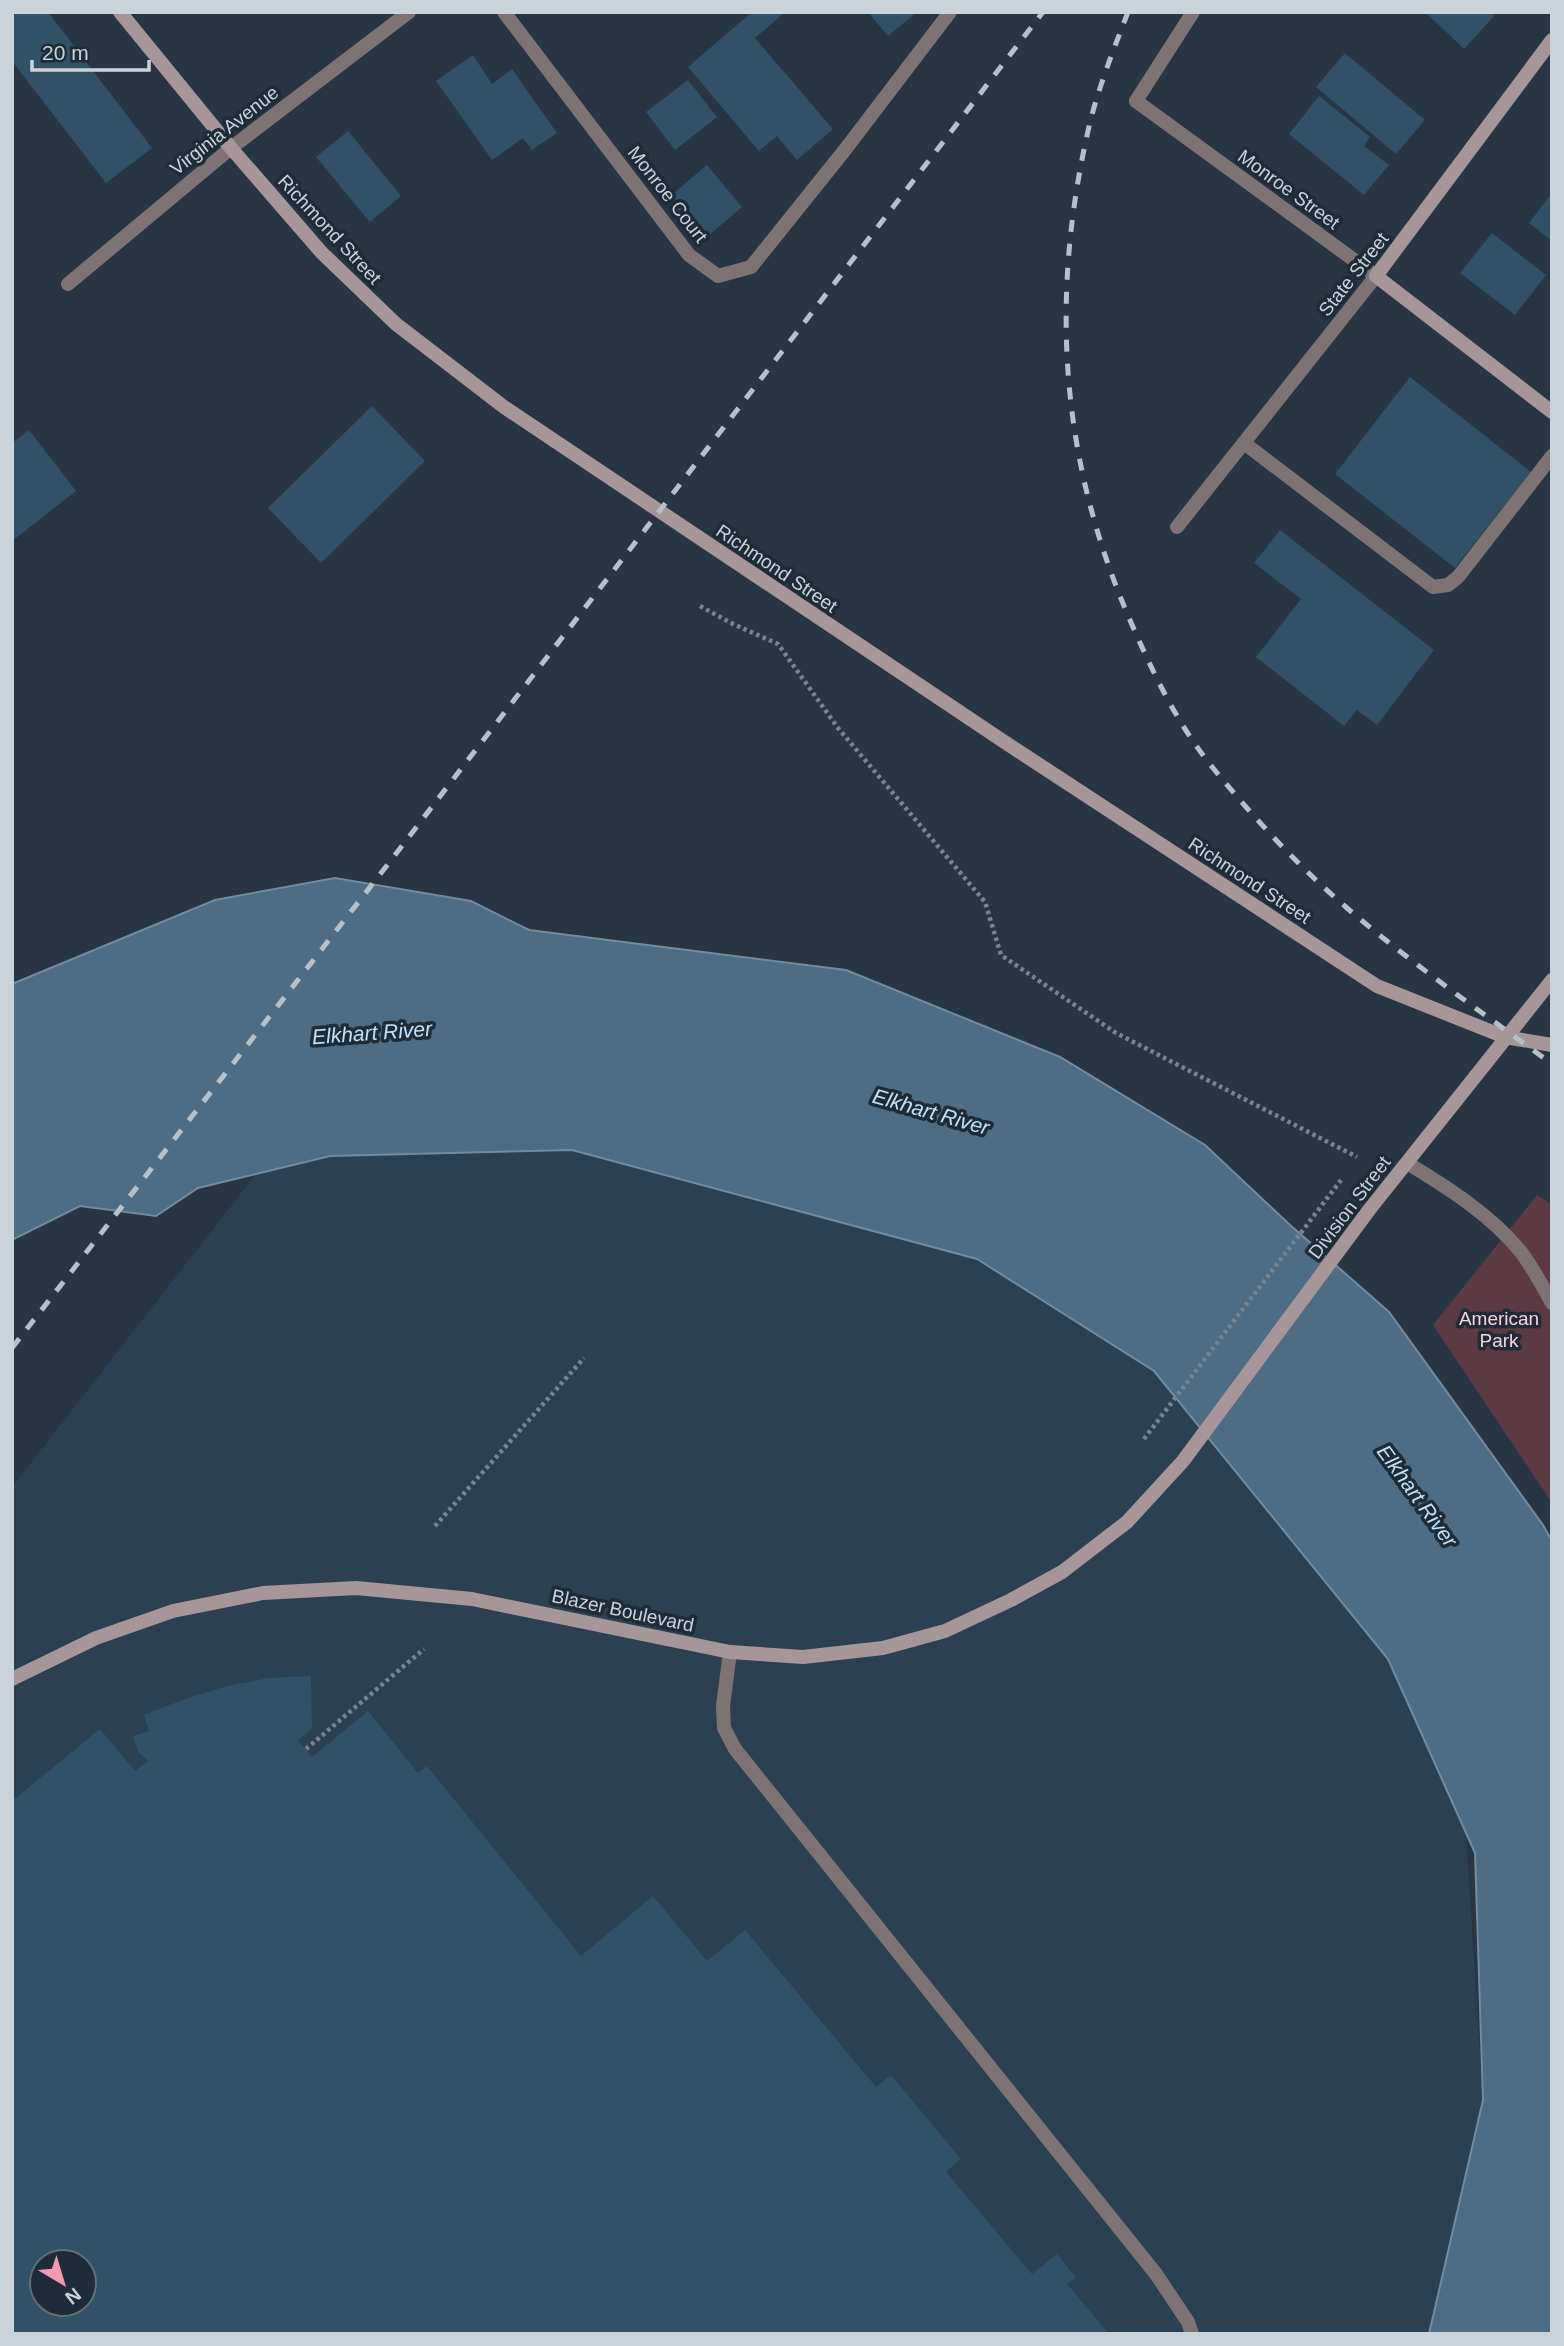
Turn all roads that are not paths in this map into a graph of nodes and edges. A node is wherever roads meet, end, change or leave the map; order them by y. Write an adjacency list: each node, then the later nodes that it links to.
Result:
1 (120, 12): 7 (street, Richmond Street)
2 (409, 12): 7 (street, Virginia Avenue)
3 (504, 12): 4 (street, Monroe Court)
4 (950, 12)
5 (1193, 12): 8 (street, Monroe Street)
6 (1552, 40): 8 (street, State Street)
7 (231, 148): 9 (street, Virginia Avenue); 15 (street, Richmond Street)
8 (1376, 276): 10 (street, Monroe Street); 11 (street, State Street)
9 (68, 284)
10 (1552, 412)
11 (1244, 443): 12 (street); 13 (street, State Street)
12 (1552, 456)
13 (1177, 527)
14 (1552, 980): 15 (street, Division Street)
15 (1505, 1037): 16 (street, Richmond Street); 17 (street, Division Street)
16 (1552, 1045)
17 (1407, 1163): 18 (street); 19 (street, Division Street)
18 (1552, 1303)
19 (1183, 1461): 20 (street, Blazer Boulevard)
20 (730, 1652): 21 (street, Blazer Boulevard); 22 (street)
21 (12, 1679)
22 (1192, 2334)

